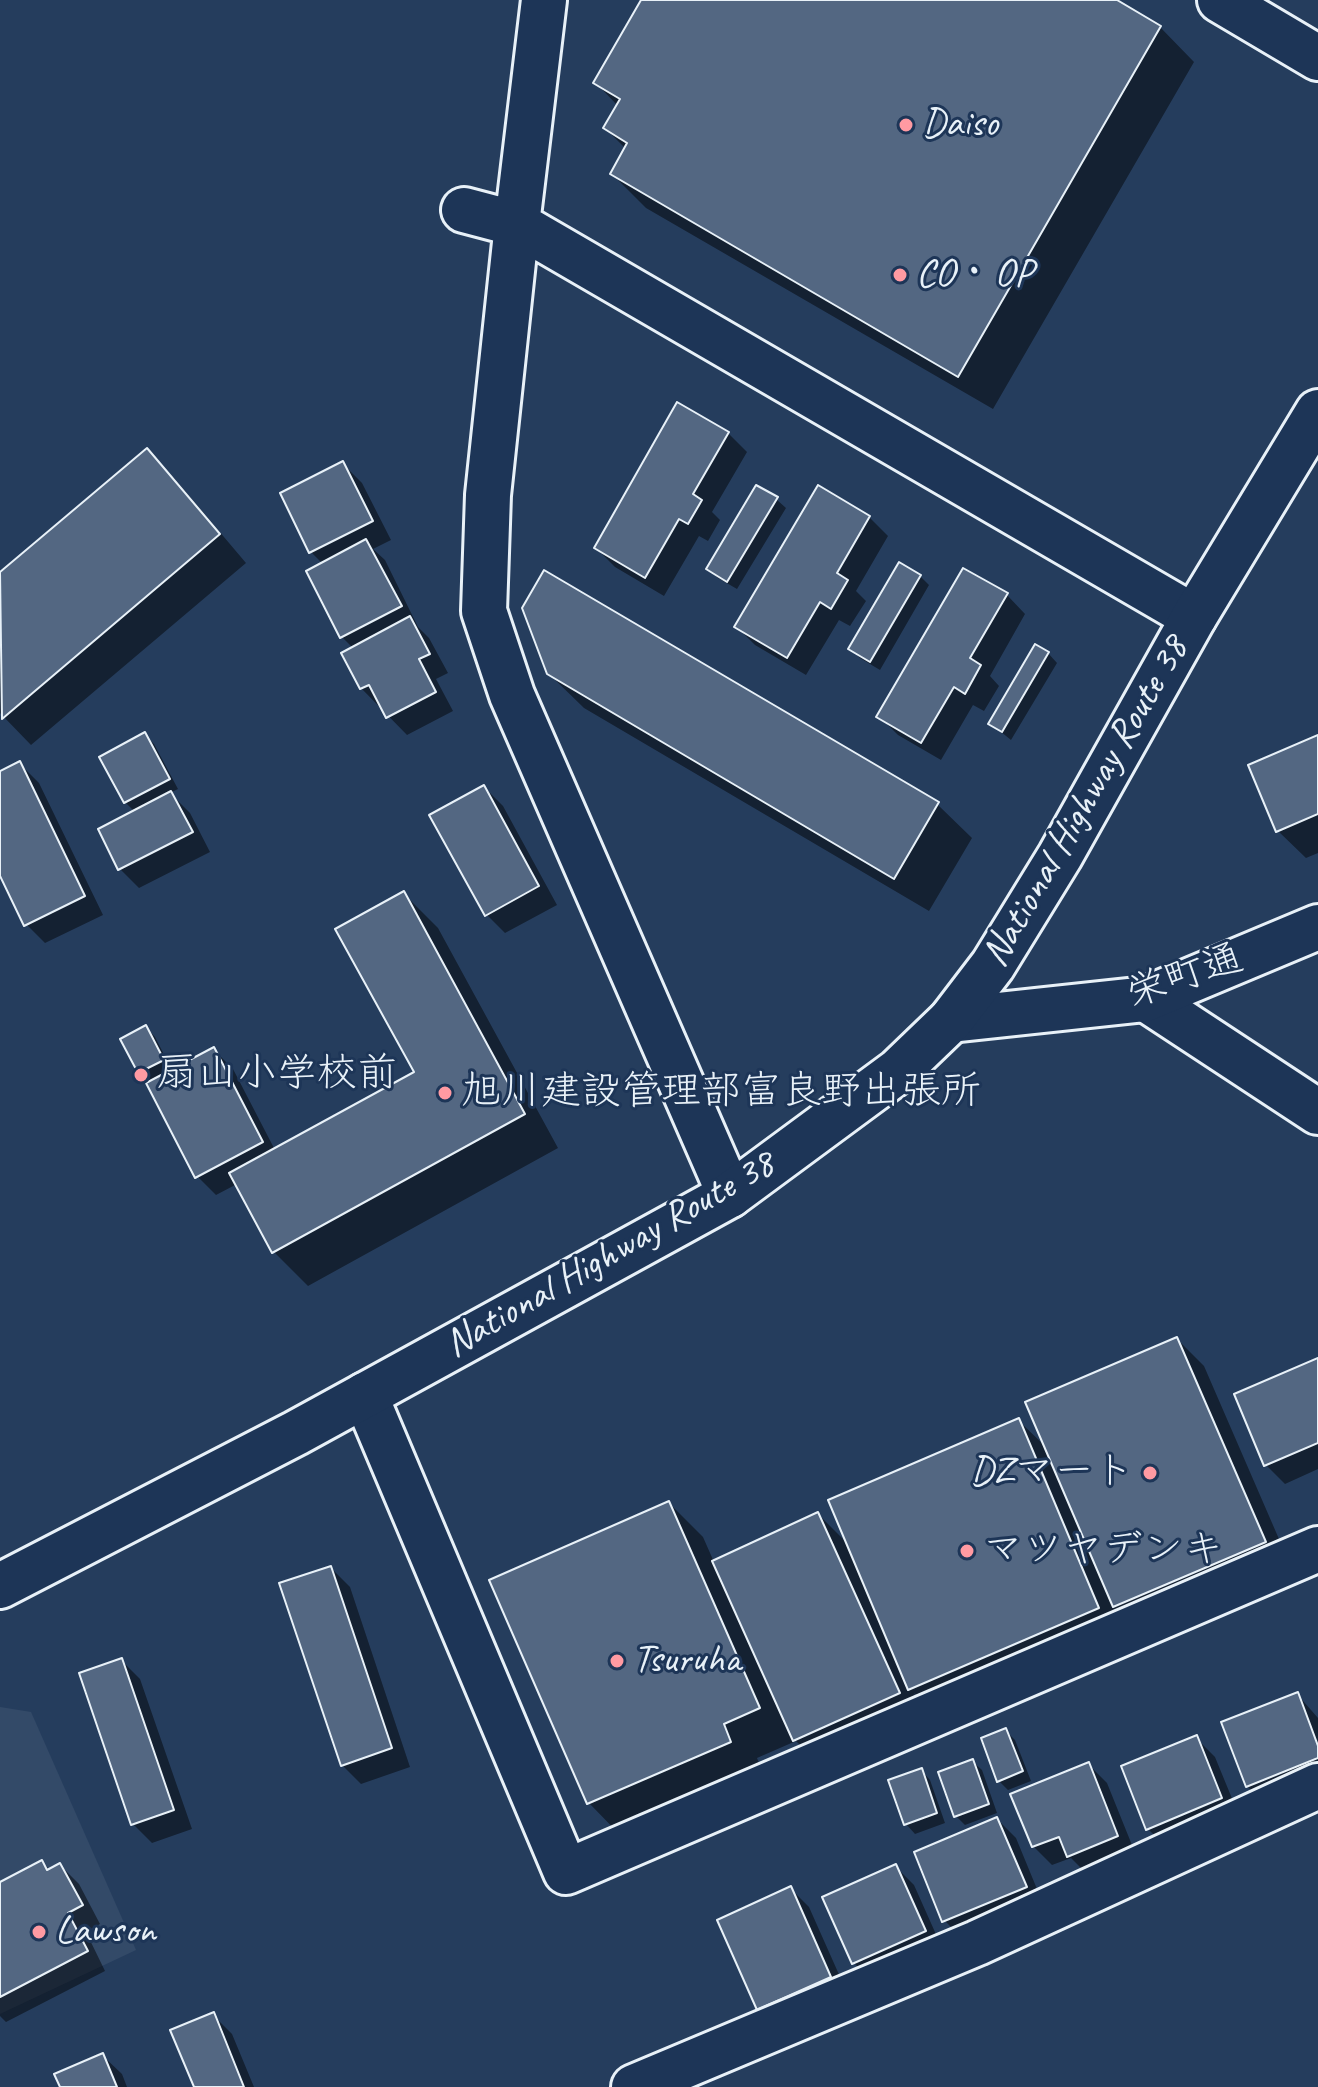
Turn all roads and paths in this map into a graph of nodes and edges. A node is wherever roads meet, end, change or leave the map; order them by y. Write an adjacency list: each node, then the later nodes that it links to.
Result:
1 (544, 0): 5 (main road)
2 (1220, 0): 3 (main road)
3 (1318, 58)
4 (464, 210): 5 (main road)
5 (517, 224): 7 (main road); 12 (main road)
6 (1318, 412): 7 (main road, National Highway Route 38)
7 (1194, 617): 10 (main road, National Highway Route 38)
8 (1318, 927): 9 (main road, 栄町通)
9 (1146, 999): 10 (main road, 栄町通); 11 (main road)
10 (951, 1020): 12 (main road, National Highway Route 38)
11 (1318, 1112)
12 (730, 1195): 13 (main road, National Highway Route 38)
13 (365, 1395): 14 (main road); 15 (main road, National Highway Route 38)
14 (1318, 1549)
15 (0, 1586)
16 (1318, 1786): 17 (main road)
17 (634, 2087)

